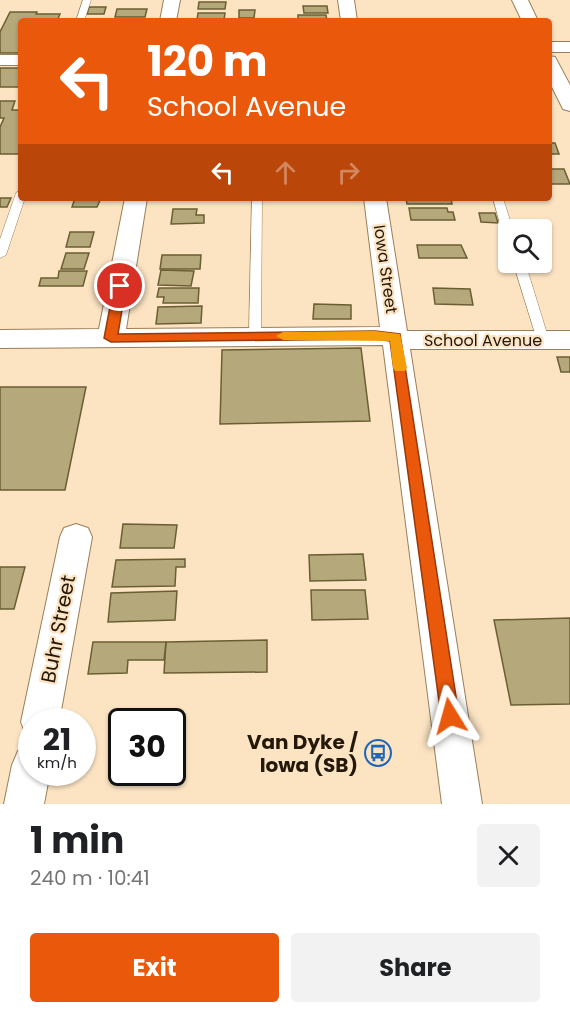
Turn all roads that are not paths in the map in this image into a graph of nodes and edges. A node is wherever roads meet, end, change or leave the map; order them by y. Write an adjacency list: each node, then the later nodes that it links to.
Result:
1 (87, 0): 5 (lane)
2 (172, 0): 6 (street)
3 (346, 0): 7 (street)
4 (520, 0): 8 (street)
5 (81, 18)
6 (169, 18)
7 (349, 18)
8 (529, 18)
9 (552, 47): 10 (street)
10 (570, 47)
11 (0, 60): 12 (street)
12 (18, 60)
13 (552, 67): 14 (street)
14 (570, 105)
15 (18, 201): 21 (lane)
16 (135, 201): 25 (street)
17 (257, 201): 23 (lane)
18 (375, 201): 24 (street, Iowa Street)
19 (499, 201): 20 (lane)
20 (504, 219)
21 (0, 255)
22 (522, 273): 27 (lane)
23 (255, 336): 24 (street, School Avenue); 25 (street, School Avenue)
24 (396, 337): 27 (street, School Avenue); 33 (street, Iowa Street)
25 (111, 338): 26 (street, School Avenue)
26 (0, 339)
27 (543, 340): 28 (street, School Avenue)
28 (570, 340)
29 (76, 537): 30 (street, Buhr Street)
30 (43, 708)
31 (28, 786): 32 (street)
32 (24, 804)
33 (462, 804)

